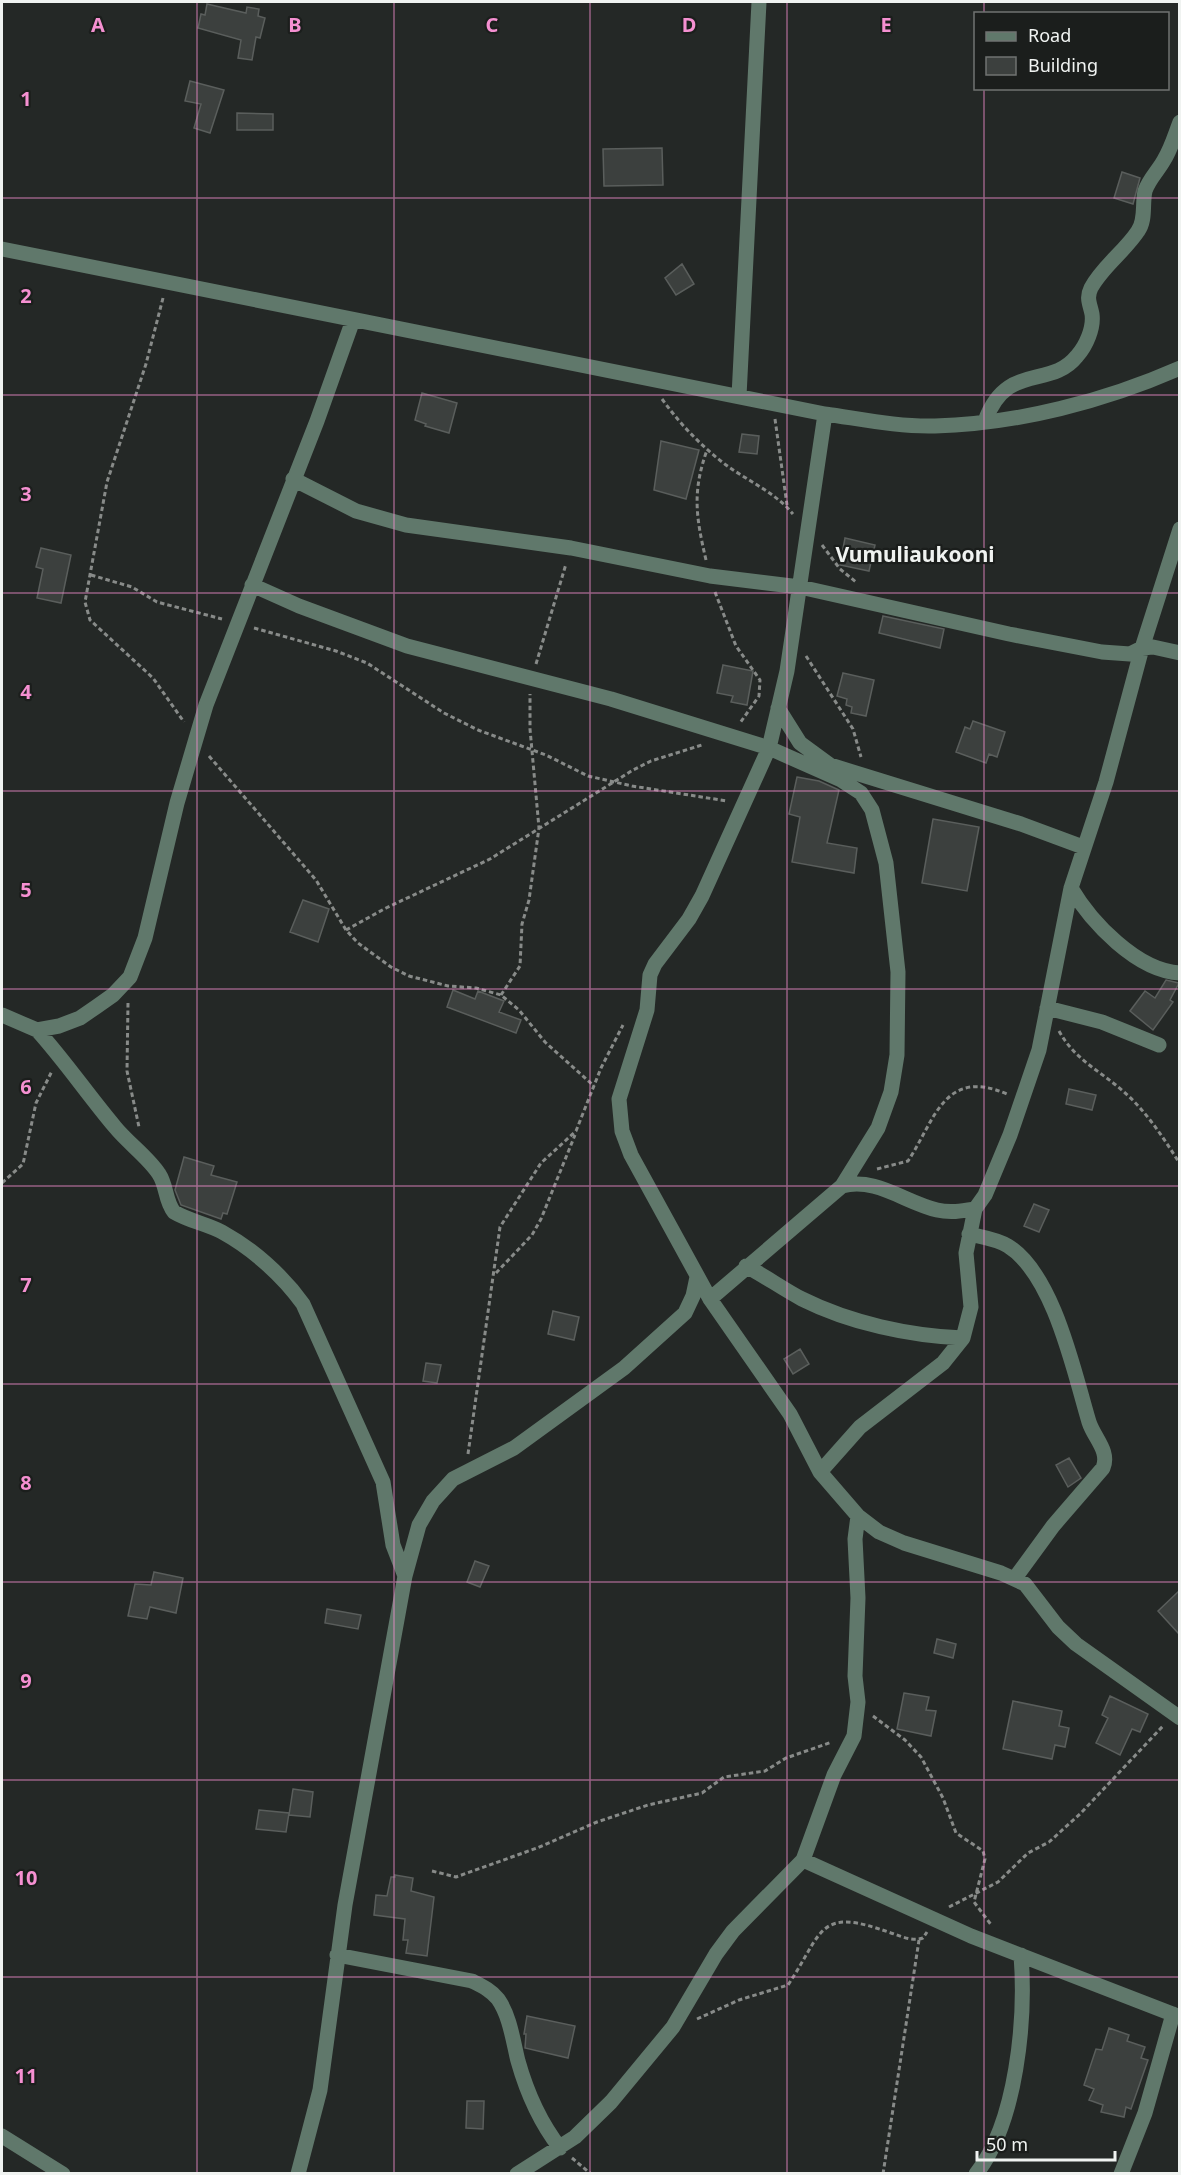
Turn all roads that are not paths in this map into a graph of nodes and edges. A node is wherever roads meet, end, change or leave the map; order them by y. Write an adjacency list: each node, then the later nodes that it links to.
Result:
1 (759, 2): 6 (street)
2 (1179, 122): 8 (street)
3 (2, 249): 4 (street)
4 (353, 320): 6 (street); 9 (street)
5 (1179, 368): 8 (street)
6 (739, 396): 7 (street)
7 (825, 414): 8 (street); 12 (street)
8 (985, 421)
9 (293, 479): 11 (street); 12 (street)
10 (1179, 529): 13 (street)
11 (252, 585): 16 (street); 22 (street)
12 (800, 587): 13 (street); 15 (street)
13 (1142, 648): 14 (street); 17 (street)
14 (1179, 653)
15 (778, 708): 16 (street); 17 (street)
16 (768, 748): 24 (street); 28 (street)
17 (1083, 847): 18 (street)
18 (1071, 888): 19 (street); 20 (street)
19 (1179, 973)
20 (1049, 1009): 23 (street); 25 (street)
21 (2, 1015): 22 (street)
22 (37, 1030): 33 (street)
23 (1159, 1045)
24 (849, 1184): 25 (street); 27 (street)
25 (975, 1209): 26 (street)
26 (969, 1234): 30 (street); 34 (street)
27 (746, 1266): 29 (street); 30 (street)
28 (697, 1277): 29 (street); 33 (street)
29 (710, 1299): 31 (street)
30 (963, 1338): 31 (street)
31 (820, 1472): 32 (street)
32 (858, 1516): 34 (street); 36 (street)
33 (405, 1576): 37 (street)
34 (1015, 1578): 35 (street)
35 (1176, 1716)
36 (802, 1860): 38 (street); 41 (street)
37 (337, 1955): 41 (street); 43 (street)
38 (1021, 1955): 39 (street); 45 (street)
39 (1176, 2016): 46 (street)
40 (2, 2136): 42 (street)
41 (560, 2148): 44 (street)
42 (63, 2174)
43 (298, 2174)
44 (517, 2174)
45 (976, 2174)
46 (1121, 2174)

